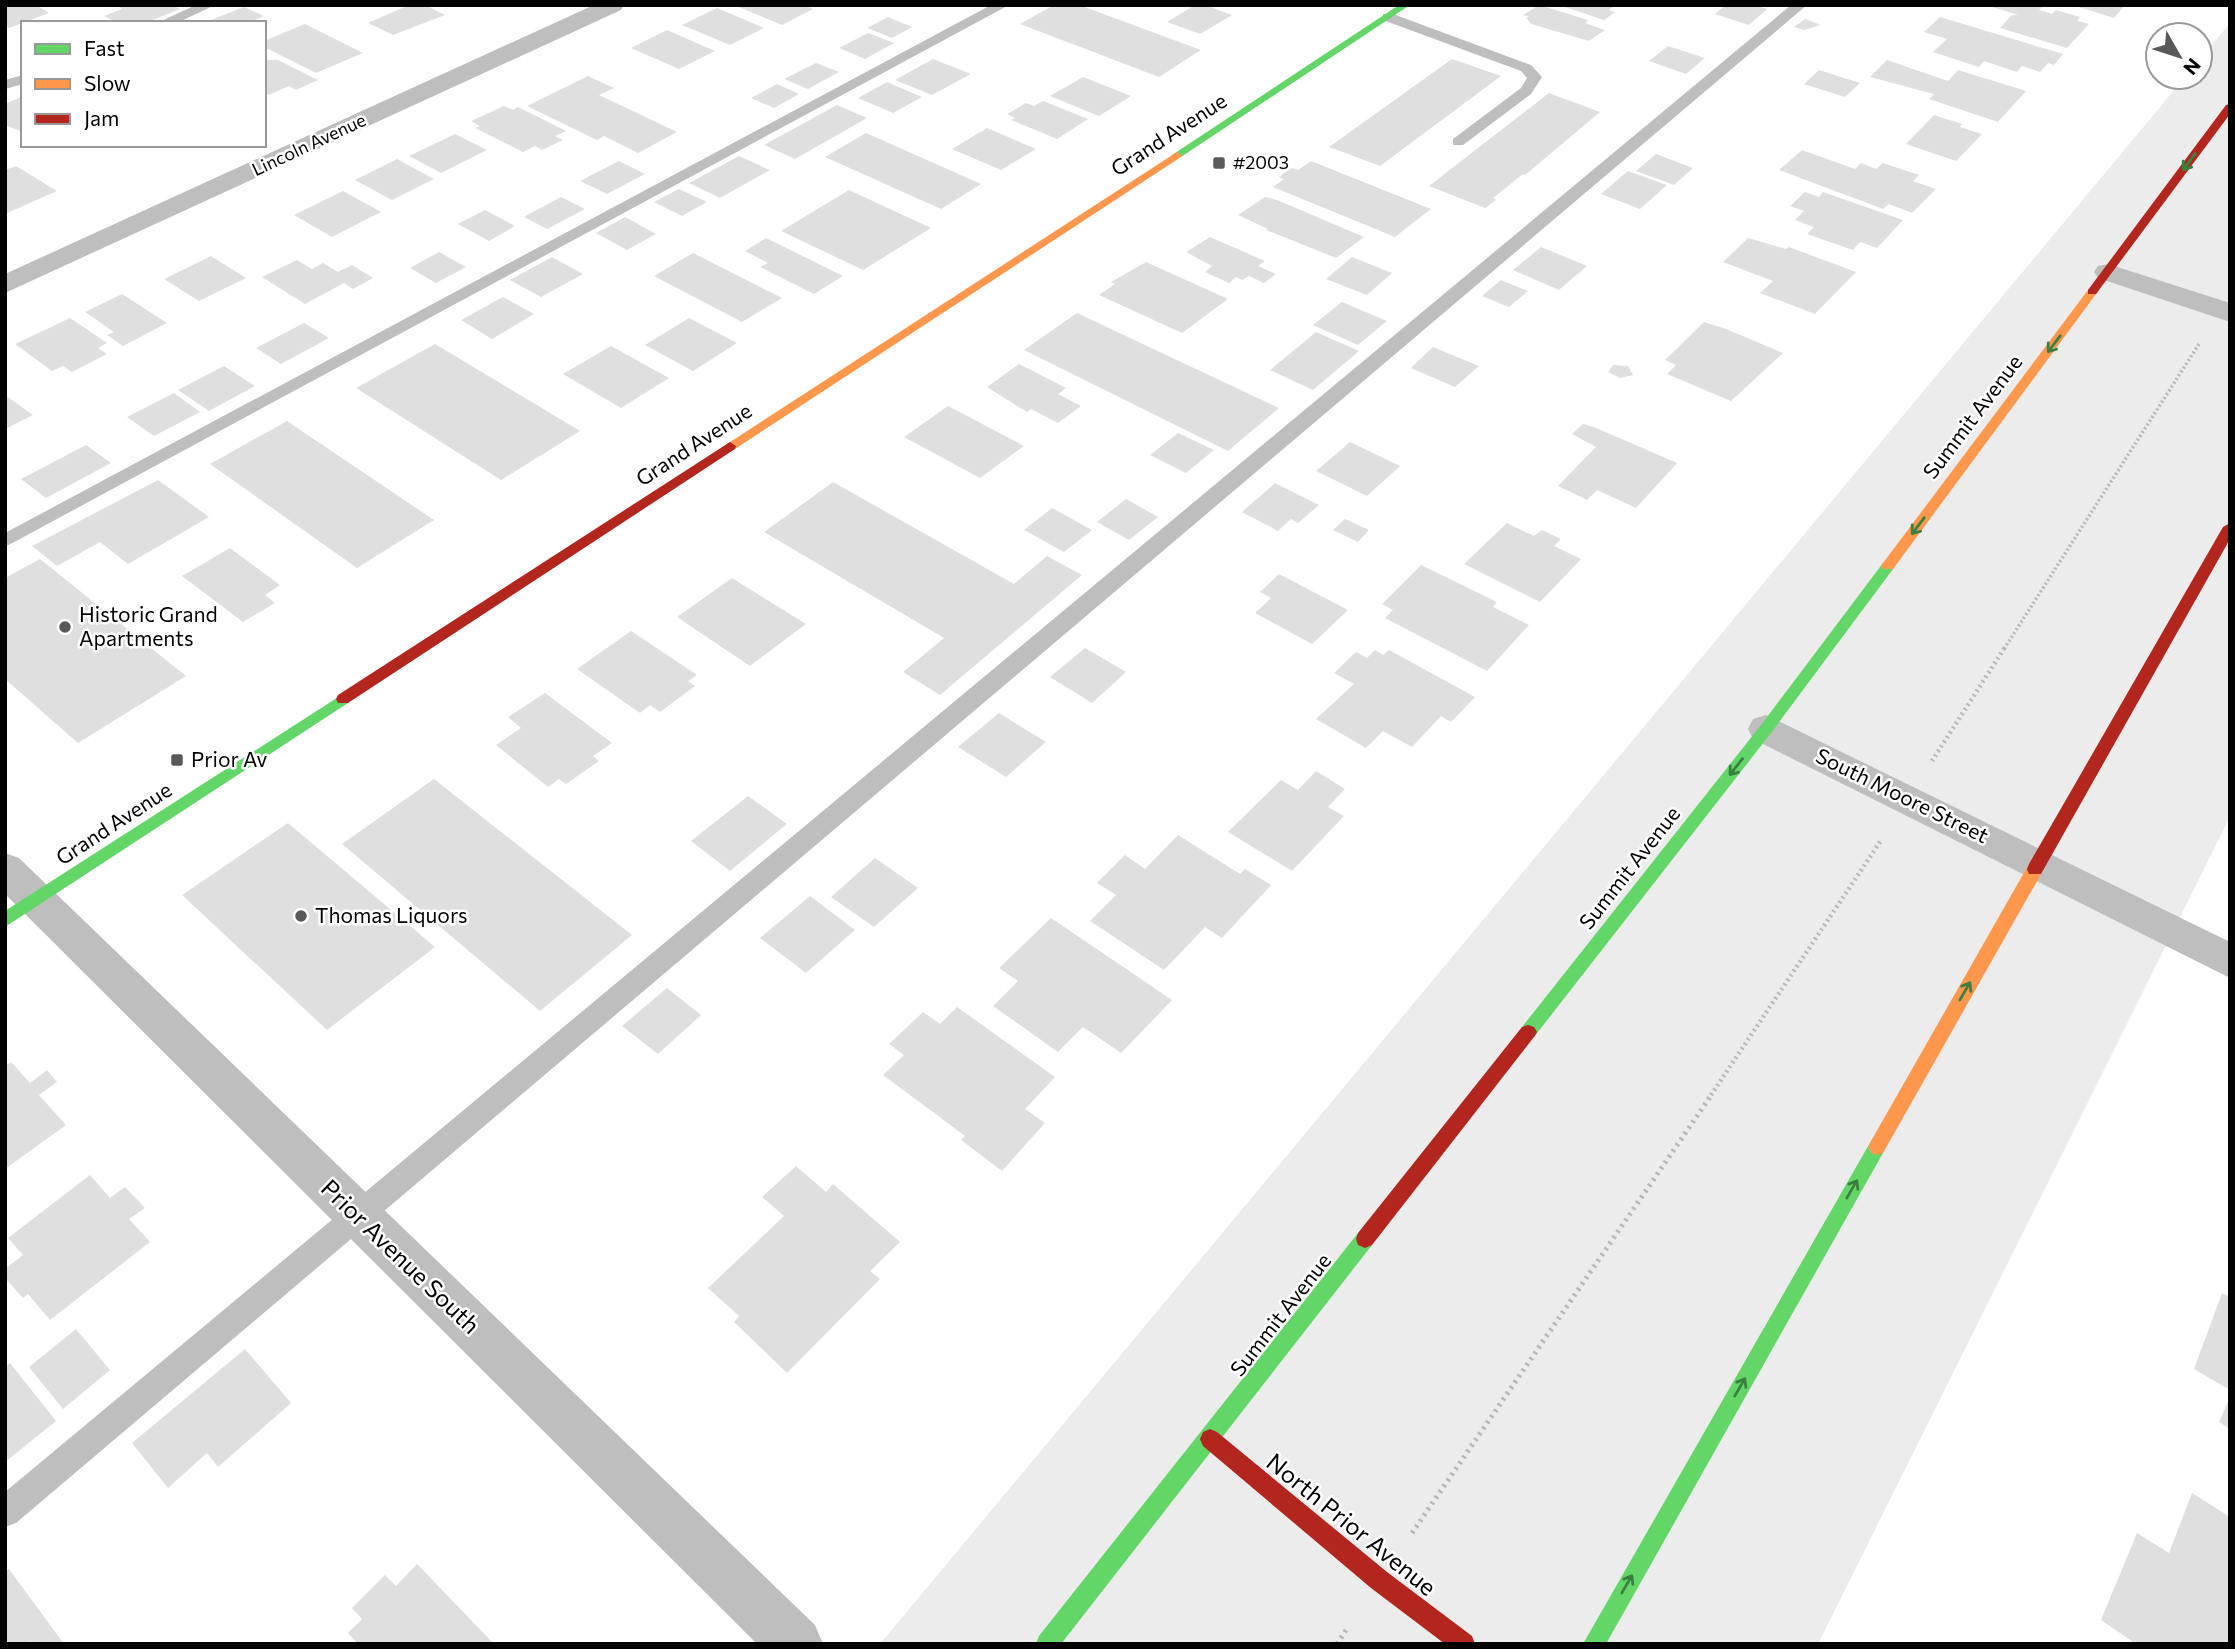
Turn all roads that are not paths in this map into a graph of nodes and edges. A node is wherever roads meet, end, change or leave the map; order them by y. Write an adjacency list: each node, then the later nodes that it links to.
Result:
1 (208, 5): 7 (lane)
2 (613, 5): 11 (street, Lincoln Avenue)
3 (1002, 5): 14 (lane)
4 (1406, 5): 6 (street, Grand Avenue)
5 (1800, 5): 19 (lane)
6 (1388, 17): 9 (lane); 17 (street, Grand Avenue)
7 (169, 21)
8 (2230, 107): 10 (street, Summit Avenue, one-way to 10)
9 (1458, 142)
10 (2108, 272): 12 (street); 15 (street, Summit Avenue, one-way to 15)
11 (5, 285)
12 (2225, 312)
13 (2230, 527): 16 (street)
14 (5, 541)
15 (1766, 729): 16 (street, South Moore Street); 20 (street, Summit Avenue, one-way to 20)
16 (2037, 863): 18 (street, South Moore Street); 25 (street, one-way to 16)
17 (15, 897): 19 (street, Prior Avenue South)
18 (2230, 961)
19 (358, 1216): 21 (lane); 22 (street, Prior Avenue South)
20 (1210, 1439): 23 (street, Summit Avenue); 24 (street, North Prior Avenue)
21 (5, 1512)
22 (796, 1644)
23 (1047, 1644)
24 (1464, 1644)
25 (1594, 1644)

